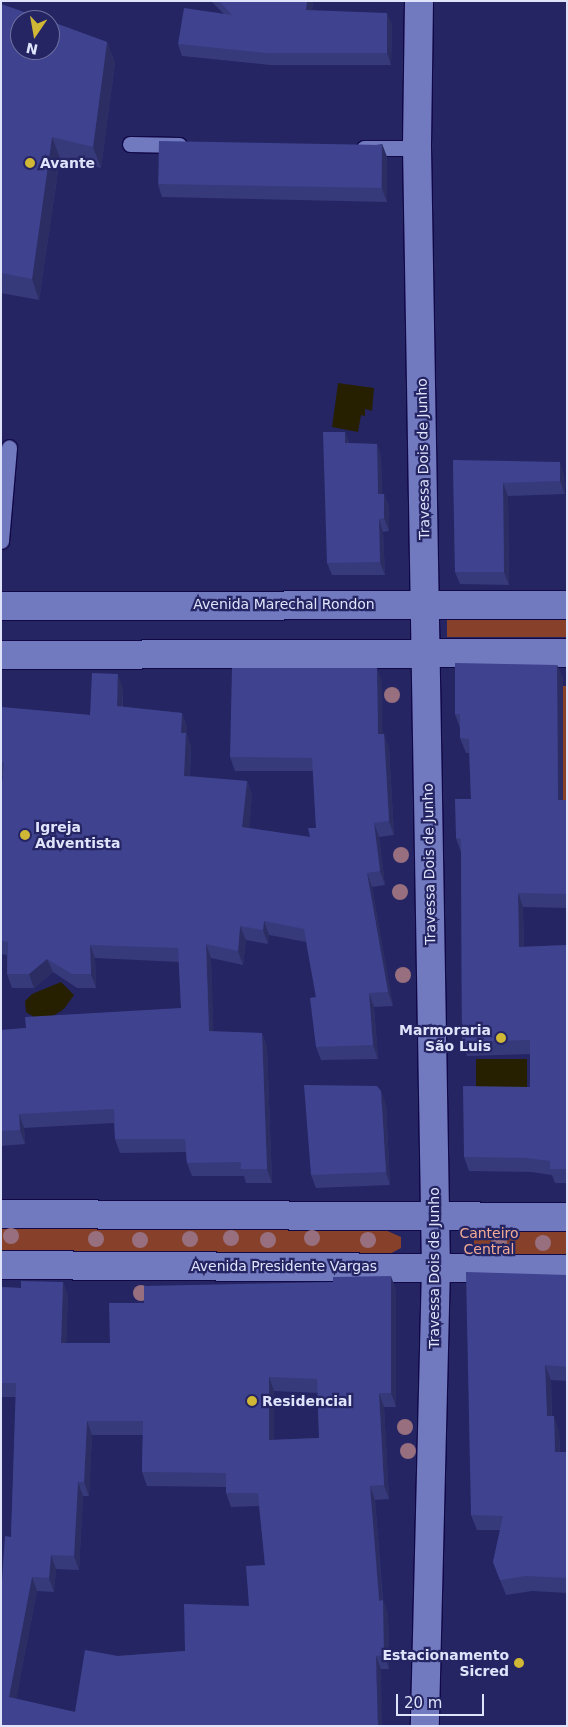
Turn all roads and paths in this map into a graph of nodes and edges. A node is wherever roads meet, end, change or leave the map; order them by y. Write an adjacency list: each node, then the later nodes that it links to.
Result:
1 (419, 1): 5 (street, Travessa Dois de Junho)
2 (130, 144): 3 (lane)
3 (200, 145)
4 (348, 148): 5 (lane)
5 (417, 148): 8 (street, Travessa Dois de Junho)
6 (9, 447): 7 (lane)
7 (1, 541)
8 (426, 603): 9 (street, Avenida Marechal Rondon); 10 (street, Avenida Marechal Rondon); 11 (street, Travessa Dois de Junho)
9 (567, 605)
10 (1, 606)
11 (424, 653): 12 (street); 13 (street); 15 (street, Travessa Dois de Junho)
12 (567, 653)
13 (1, 655)
14 (1, 1214): 15 (street)
15 (436, 1216): 16 (street); 18 (street, Travessa Dois de Junho)
16 (567, 1217)
17 (1, 1265): 18 (street, Avenida Presidente Vargas)
18 (436, 1267): 19 (street, Avenida Presidente Vargas); 20 (street, Travessa Dois de Junho)
19 (567, 1269)
20 (424, 1726)

